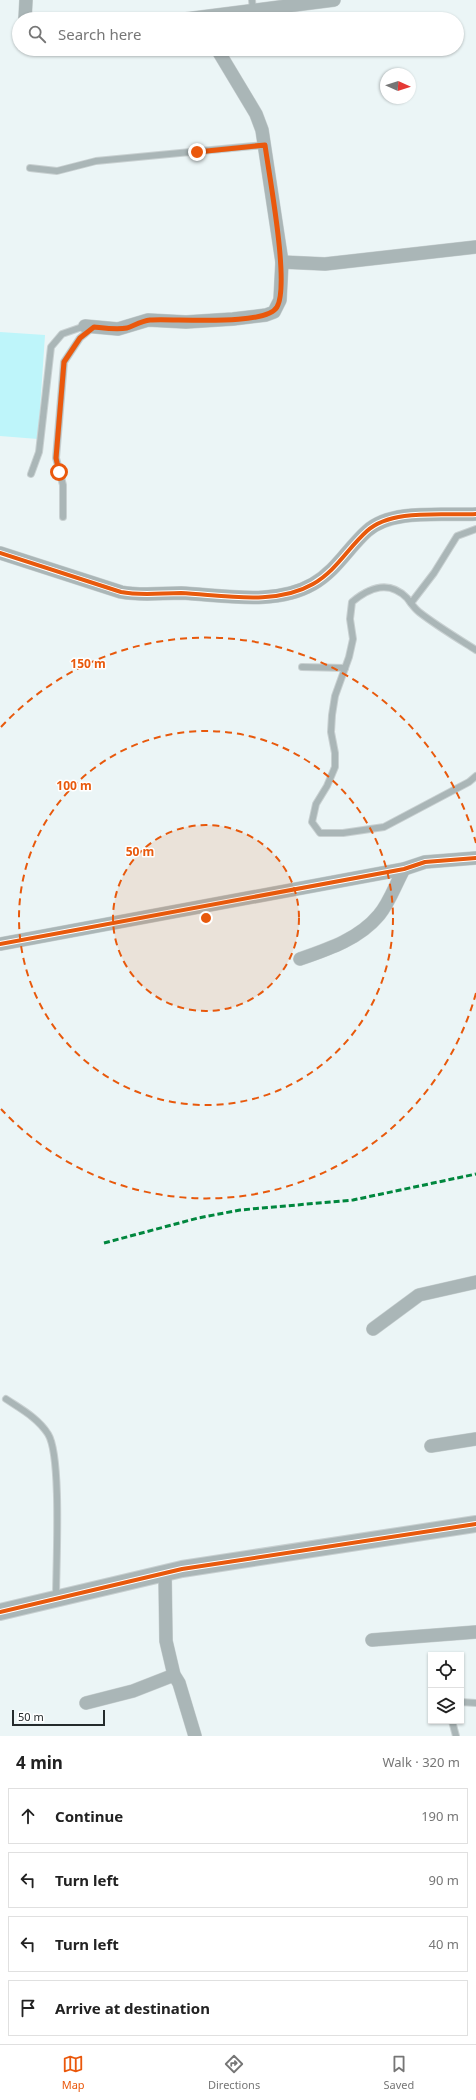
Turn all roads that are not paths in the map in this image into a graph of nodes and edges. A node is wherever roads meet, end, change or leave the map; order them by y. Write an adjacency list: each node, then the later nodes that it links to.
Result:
1 (26, 0): 4 (street)
2 (334, 0): 3 (street)
3 (253, 5): 5 (street)
4 (25, 12)
5 (223, 12)
6 (221, 56): 7 (street)
7 (265, 145): 8 (lane); 10 (street)
8 (30, 168)
9 (476, 247): 10 (street)
10 (282, 262): 11 (street)
11 (89, 326): 12 (lane); 14 (lane)
12 (31, 474)
13 (476, 514): 16 (street)
14 (63, 518)
15 (476, 529): 17 (lane)
16 (0, 553)
17 (411, 603): 18 (lane); 20 (lane)
18 (476, 650)
19 (302, 667): 20 (lane)
20 (345, 668): 21 (lane)
21 (476, 776)
22 (476, 858): 23 (street)
23 (404, 869): 24 (street); 25 (street)
24 (0, 944)
25 (300, 959)
26 (476, 1282): 27 (street)
27 (373, 1329)
28 (6, 1399): 33 (lane)
29 (476, 1439): 30 (street)
30 (431, 1446)
31 (476, 1524): 32 (street)
32 (165, 1573): 33 (street); 37 (street)
33 (56, 1598): 34 (street)
34 (0, 1612)
35 (476, 1632): 36 (street)
36 (372, 1640)
37 (174, 1675): 39 (street); 42 (street)
38 (464, 1702): 40 (lane)
39 (86, 1703)
40 (476, 1703)
41 (453, 1724): 43 (lane)
42 (195, 1736)
43 (456, 1736)

